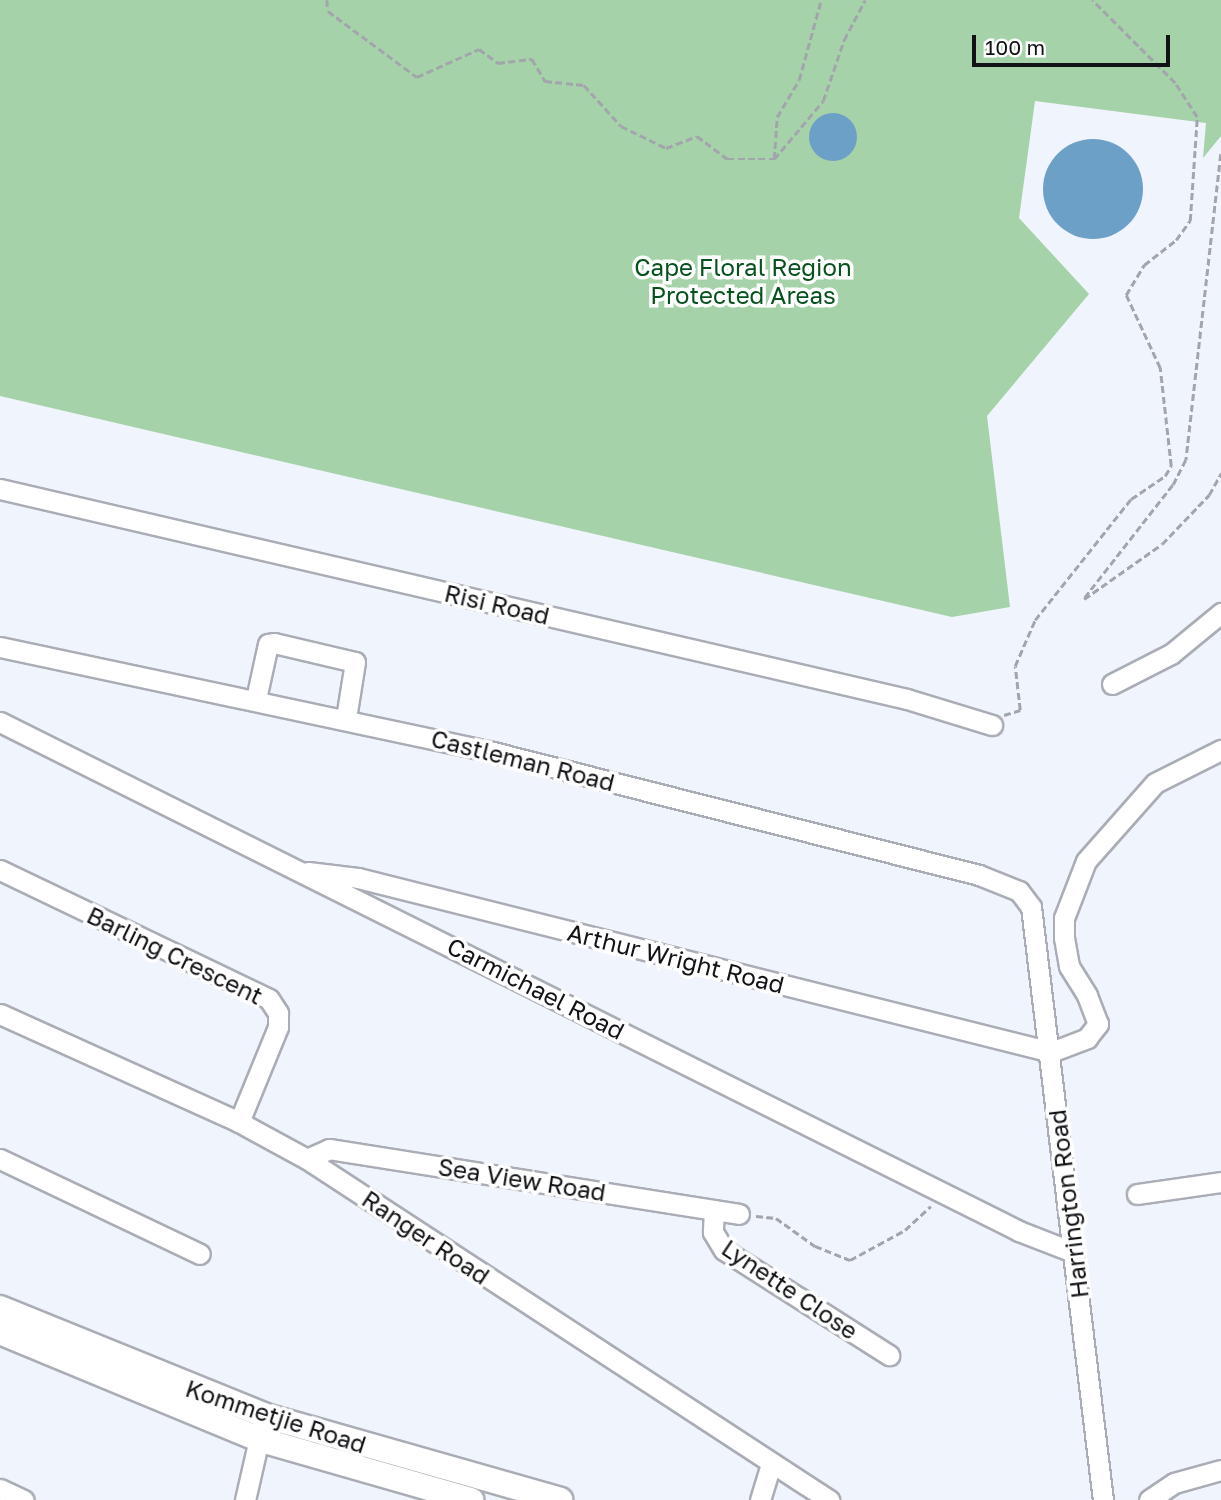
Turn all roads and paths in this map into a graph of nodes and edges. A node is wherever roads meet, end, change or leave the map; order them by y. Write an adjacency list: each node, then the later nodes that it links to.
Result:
1 (327, 0): 6 (path)
2 (821, 0): 6 (path)
3 (864, 0): 6 (path)
4 (1092, 0): 17 (path)
5 (1221, 154): 7 (path)
6 (774, 159)
7 (1215, 219): 8 (path); 9 (path)
8 (1221, 220)
9 (1221, 473)
10 (0, 489): 17 (street, Risi Road)
11 (1221, 613): 13 (street)
12 (0, 647): 14 (street, Castleman Road)
13 (1112, 684)
14 (256, 699): 15 (street, Castleman Road); 15 (street)
15 (346, 718): 21 (street, Castleman Road)
16 (0, 722): 20 (street, Carmichael Road)
17 (986, 722)
18 (1221, 750): 23 (street)
19 (0, 870): 24 (street, Barling Crescent)
20 (300, 873): 23 (street, Arthur Wright Road); 28 (street, Carmichael Road)
21 (1031, 907): 23 (street, Harrington Road)
22 (0, 1014): 24 (street, Ranger Road)
23 (1051, 1052): 32 (street, Harrington Road)
24 (239, 1122): 26 (street, Ranger Road)
25 (0, 1159): 33 (street)
26 (307, 1159): 30 (street, Sea View Road); 38 (street, Ranger Road)
27 (1221, 1182): 29 (street)
28 (942, 1192): 31 (path); 32 (street, Carmichael Road)
29 (1138, 1194)
30 (714, 1210): 31 (street, Sea View Road); 36 (street, Lynette Close)
31 (739, 1214)
32 (1073, 1252): 47 (street, Harrington Road)
33 (200, 1254)
34 (0, 1308): 37 (main road, Kommetjie Road)
35 (0, 1332): 37 (main road, Kommetjie Road)
36 (889, 1355)
37 (262, 1427): 42 (street); 43 (main road, Kommetjie Road); 44 (main road, Kommetjie Road)
38 (771, 1463): 45 (street); 46 (street, Ranger Road)
39 (1221, 1470): 48 (street)
40 (0, 1489): 41 (street)
41 (24, 1500)
42 (245, 1500)
43 (471, 1500)
44 (560, 1500)
45 (760, 1500)
46 (829, 1500)
47 (1104, 1500)
48 (1149, 1500)

